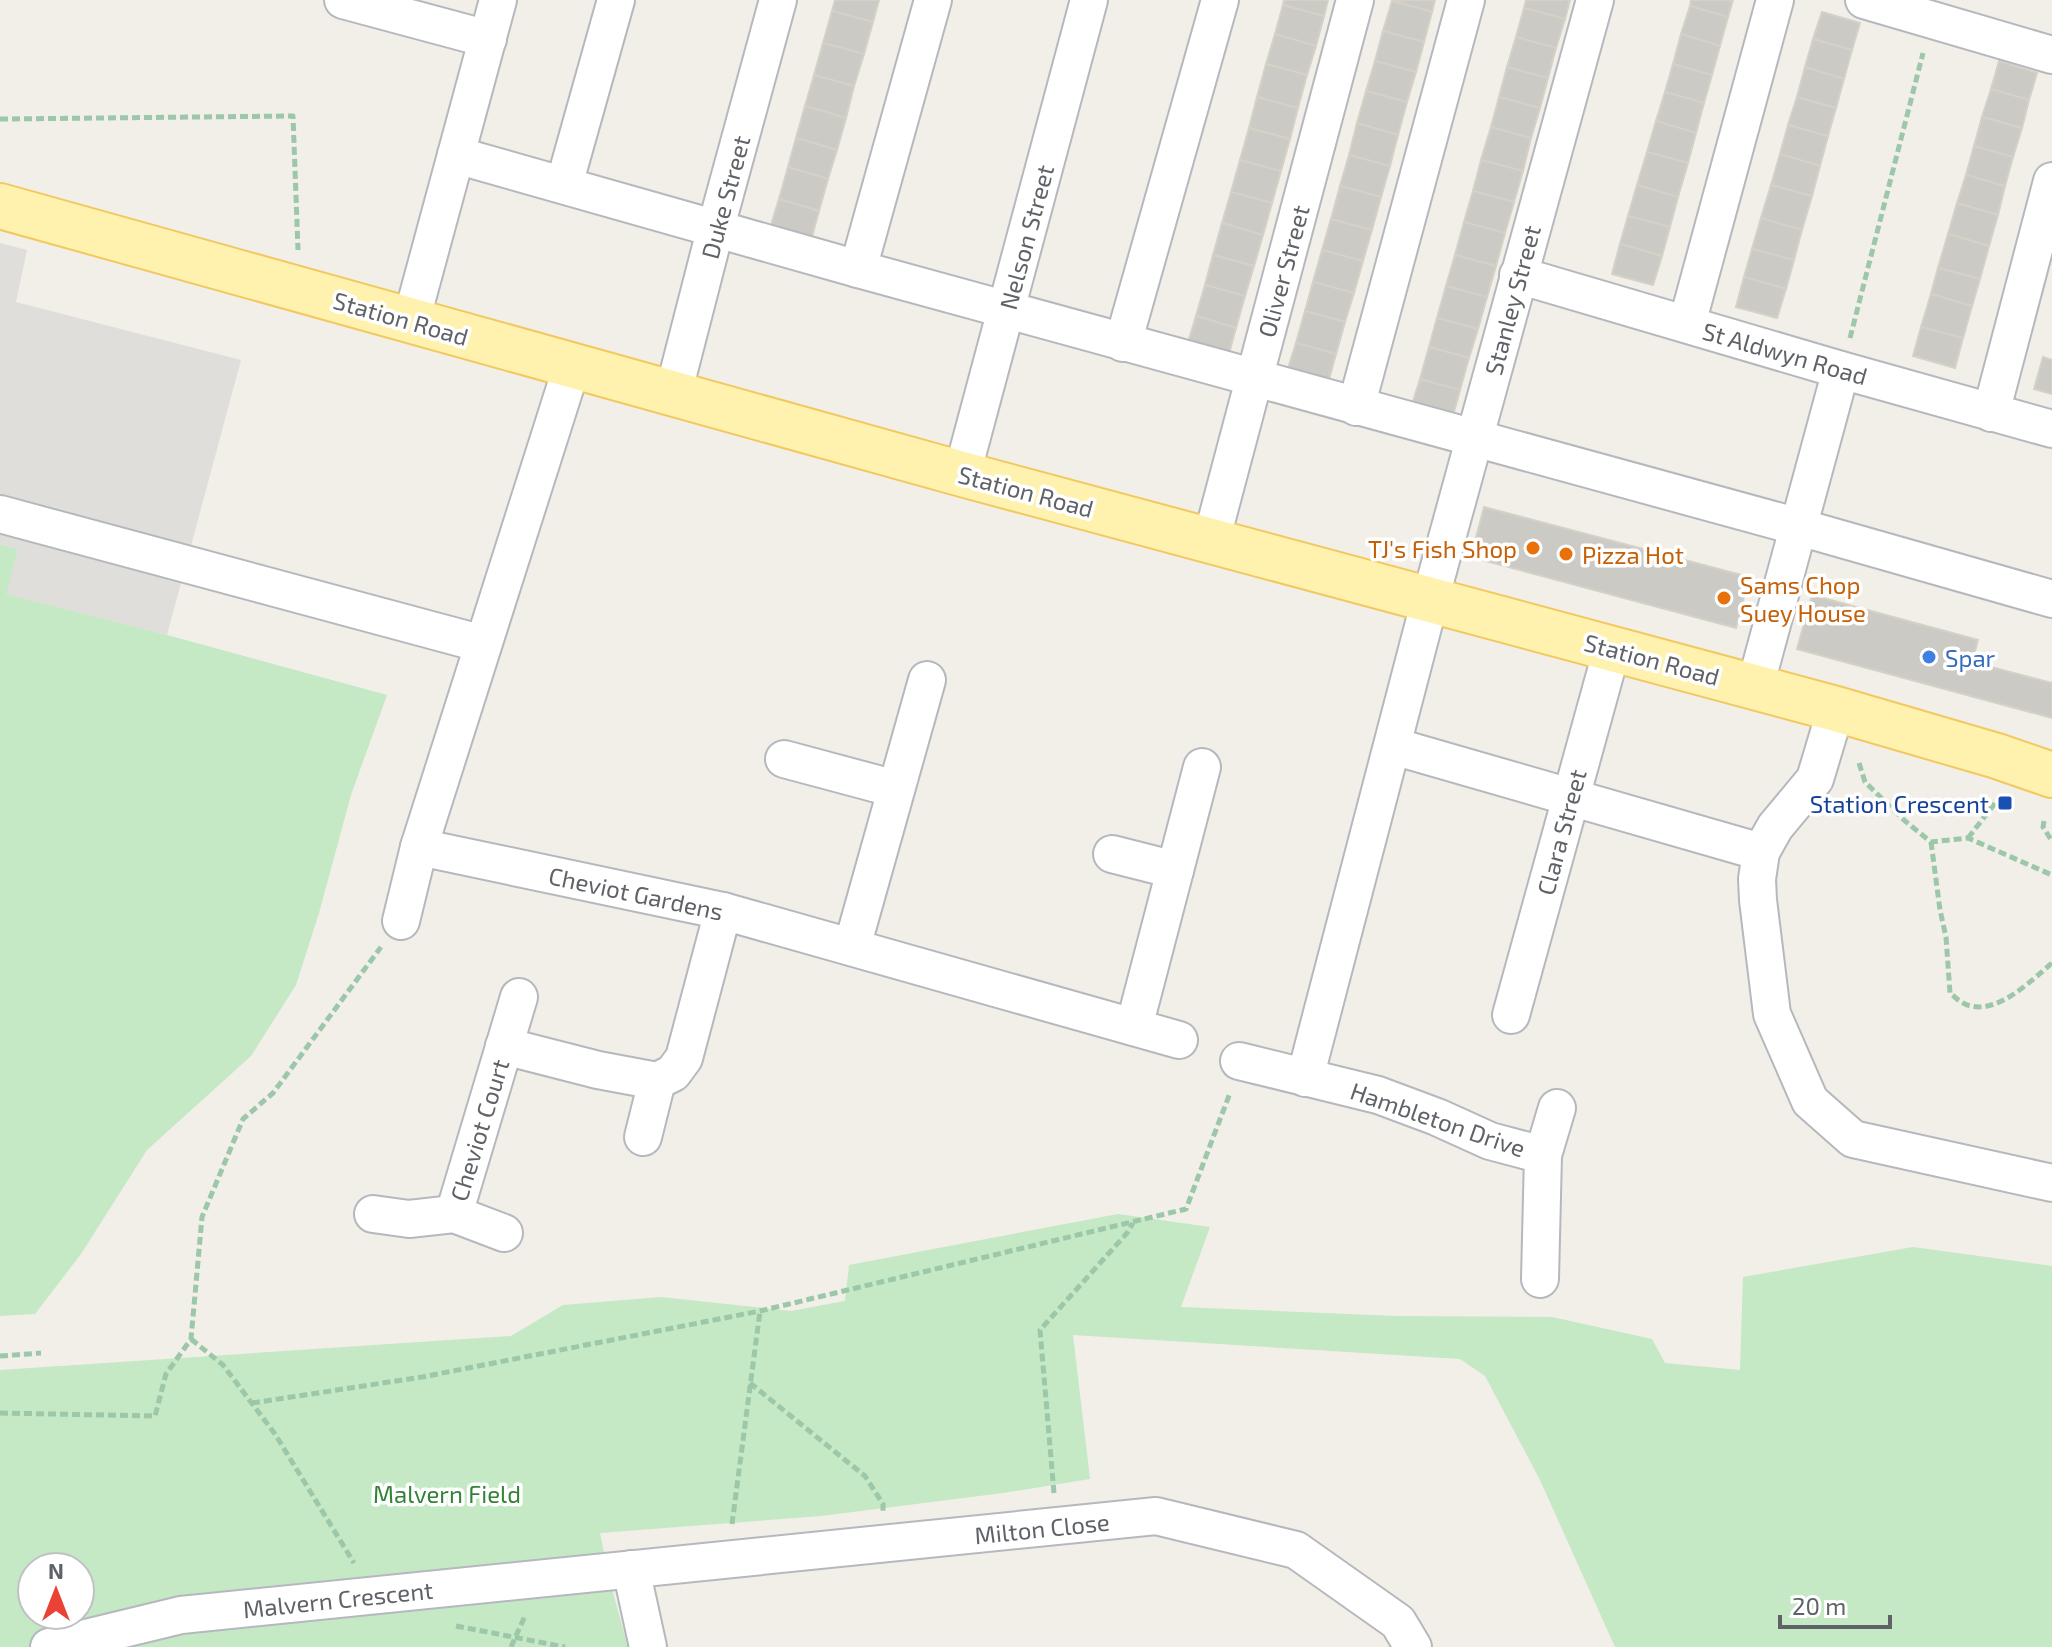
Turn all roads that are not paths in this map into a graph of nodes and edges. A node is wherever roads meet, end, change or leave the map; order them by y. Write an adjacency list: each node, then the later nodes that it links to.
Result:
1 (343, 0): 13 (street)
2 (498, 0): 13 (street)
3 (616, 0): 17 (street)
4 (778, 0): 19 (street, Duke Street)
5 (933, 0): 20 (street)
6 (1089, 0): 22 (street, Nelson Street)
7 (1220, 0): 25 (street)
8 (1355, 0): 28 (street, Oliver Street)
9 (1466, 0): 30 (street)
10 (1595, 0): 21 (street, Stanley Street)
11 (1775, 0): 24 (street)
12 (1864, 0): 14 (street)
13 (488, 39): 15 (street)
14 (2052, 55)
15 (456, 155): 17 (street); 23 (street)
16 (2052, 181): 31 (street)
17 (564, 185): 19 (street)
18 (0, 206): 23 (main road, Station Road)
19 (716, 227): 20 (street); 29 (street, Duke Street)
20 (858, 269): 22 (street)
21 (1518, 275): 24 (street, St Aldwyn Road); 33 (street, Stanley Street)
22 (1006, 310): 25 (street); 34 (street, Nelson Street)
23 (411, 321): 26 (main road, Station Road)
24 (1687, 324): 27 (street, St Aldwyn Road)
25 (1123, 343): 28 (street)
26 (572, 366): 29 (main road, Station Road); 40 (street)
27 (1841, 370): 31 (street, St Aldwyn Road); 36 (street)
28 (1254, 379): 30 (street); 37 (street, Oliver Street)
29 (673, 394): 34 (main road, Station Road)
30 (1356, 407): 33 (street)
31 (1991, 413): 32 (street, St Aldwyn Road)
32 (2052, 429)
33 (1474, 438): 36 (street); 39 (street, Stanley Street)
34 (962, 474): 37 (main road, Station Road)
35 (0, 514): 40 (street)
36 (1799, 527): 38 (street); 43 (street)
37 (1211, 541): 39 (main road, Station Road)
38 (2052, 599)
39 (1430, 600): 41 (main road, Station Road); 45 (street, Stanley Street)
40 (483, 644): 51 (street)
41 (1612, 649): 43 (main road, Station Road); 50 (street, Clara Street)
42 (927, 680): 49 (street)
43 (1755, 687): 44 (main road, Station Road)
44 (1832, 723): 48 (main road, Station Road); 52 (street)
45 (1393, 746): 50 (street); 64 (street, Stanley Street)
46 (784, 759): 49 (street)
47 (1202, 767): 54 (street)
48 (2052, 775)
49 (896, 789): 57 (street)
50 (1571, 796): 52 (street); 59 (street, Clara Street)
51 (419, 847): 55 (street, Cheviot Gardens); 56 (street)
52 (1761, 852): 69 (street)
53 (1112, 854): 54 (street)
54 (1175, 870): 60 (street)
55 (723, 911): 57 (street, Cheviot Gardens); 65 (street)
56 (401, 921)
57 (852, 947): 60 (street, Cheviot Gardens)
58 (519, 997): 62 (street, Cheviot Court)
59 (1511, 1015)
60 (1134, 1027): 61 (street, Cheviot Gardens)
61 (1179, 1040)
62 (504, 1046): 65 (street, Cheviot Court); 71 (street, Cheviot Court)
63 (1239, 1061): 64 (street, Hambleton Drive)
64 (1305, 1078): 68 (street, Hambleton Drive)
65 (657, 1081): 67 (street)
66 (1557, 1108): 68 (street, Hambleton Drive)
67 (643, 1137)
68 (1543, 1155): 73 (street, Hambleton Drive)
69 (2052, 1183)
70 (373, 1214): 71 (street, Cheviot Court)
71 (454, 1214): 72 (street, Cheviot Court)
72 (504, 1233)
73 (1540, 1279)
74 (631, 1569): 75 (street, Malvern Crescent); 76 (street); 77 (street, Milton Close)
75 (49, 1647)
76 (648, 1647)
77 (1413, 1647)

